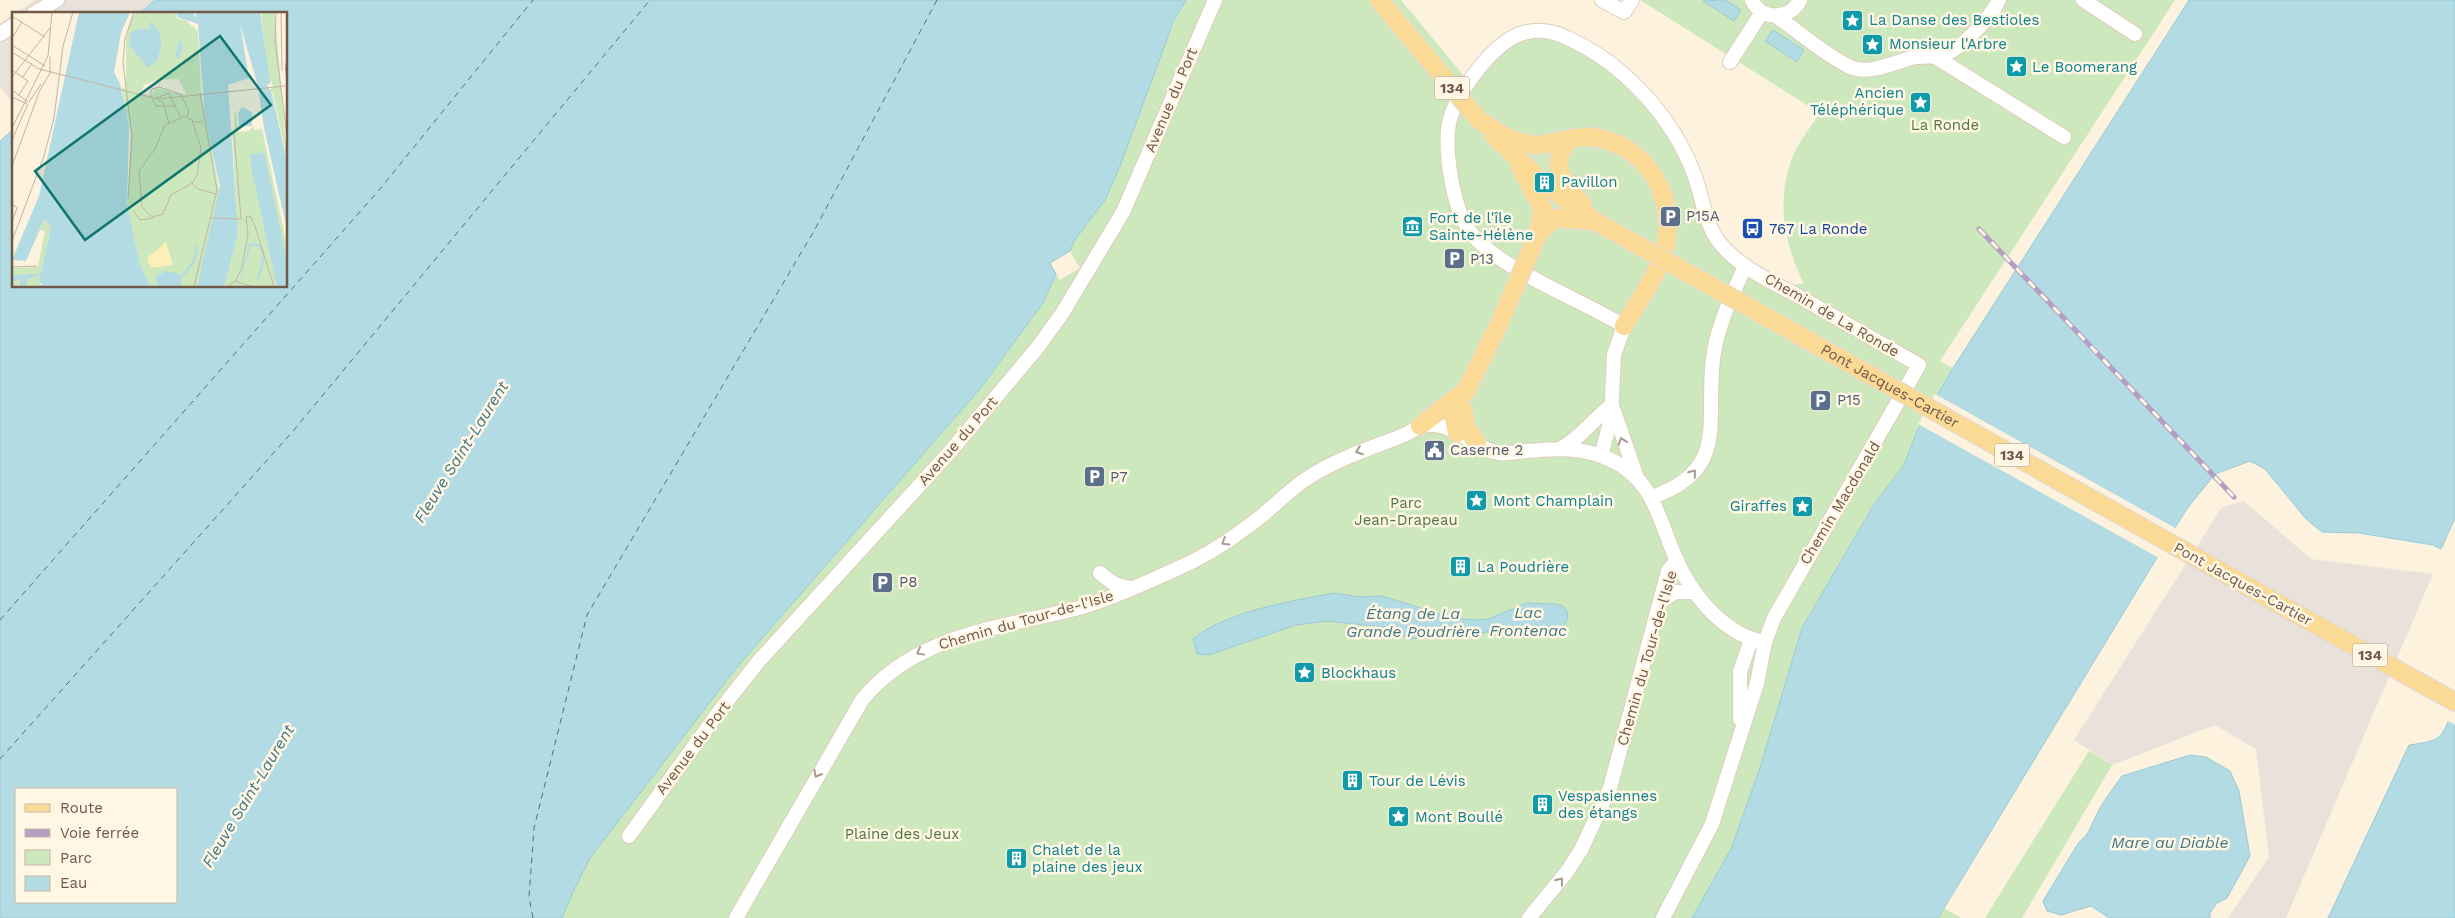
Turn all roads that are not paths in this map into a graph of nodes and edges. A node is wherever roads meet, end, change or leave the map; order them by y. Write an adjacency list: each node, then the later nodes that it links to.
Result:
1 (57, 0): 10 (street)
2 (1215, 0): 46 (street, Avenue du Port)
3 (1379, 0): 17 (main road, Pont Jacques-Cartier / 134, bridge)
4 (1602, 0): 5 (street)
5 (1632, 0)
6 (1752, 0): 11 (street)
7 (1800, 0): 11 (street)
8 (1999, 0): 15 (street)
9 (2083, 0): 14 (street)
10 (36, 12)
11 (1769, 14): 15 (street); 16 (street)
12 (12, 26): 13 (street)
13 (0, 34)
14 (2135, 34)
15 (1934, 56): 18 (street)
16 (1730, 62)
17 (1478, 119): 19 (main road); 20 (main road, Pont Jacques-Cartier / 134)
18 (2064, 137)
19 (1571, 138): 21 (main road); 24 (main road)
20 (1517, 159): 21 (main road, Pont Jacques-Cartier / 134); 22 (main road)
21 (1595, 221): 22 (main road); 44 (main road, Pont Jacques-Cartier / 134, bridge)
22 (1538, 234): 26 (main road, bridge)
23 (1744, 266): 24 (street, Chemin de La Ronde); 25 (street, Chemin de La Ronde); 35 (street, one-way to 23)
24 (1624, 326): 27 (street)
25 (1919, 364): 41 (street, Chemin Macdonald)
26 (1467, 389): 28 (main road); 29 (main road); 30 (main road)
27 (1612, 405): 31 (street); 33 (street); 34 (street, one-way to 27)
28 (1420, 426): 29 (street, Chemin du Tour-de-l'Isle); 37 (street, Chemin du Tour-de-l'Isle, one-way to 37)
29 (1457, 432): 30 (street, Chemin du Tour-de-l'Isle); 32 (street)
30 (1477, 443): 32 (street, Chemin du Tour-de-l'Isle)
31 (1559, 449): 32 (street, Chemin du Tour-de-l'Isle); 33 (street, Chemin du Tour-de-l'Isle)
32 (1500, 453)
33 (1601, 456): 34 (street, Chemin du Tour-de-l'Isle)
34 (1636, 475): 35 (street, Chemin du Tour-de-l'Isle)
35 (1652, 497): 36 (street, Chemin du Tour-de-l'Isle)
36 (1677, 560): 38 (street); 40 (street, Chemin du Tour-de-l'Isle)
37 (1132, 588): 39 (street, Chemin du Tour-de-l'Isle); 39 (street)
38 (1694, 592): 40 (street); 41 (street)
39 (1100, 601): 47 (street, Chemin du Tour-de-l'Isle, one-way to 47)
40 (1662, 601): 48 (street, Chemin du Tour-de-l'Isle, one-way to 40)
41 (1758, 641): 42 (street, Chemin Macdonald); 43 (street, Chemin Macdonald)
42 (1740, 680): 43 (street); 45 (street, Chemin Macdonald)
43 (1757, 683): 45 (street, Chemin Macdonald)
44 (2455, 702)
45 (1740, 732): 49 (street, Chemin Macdonald)
46 (628, 836)
47 (736, 918)
48 (1529, 918)
49 (1663, 918)

